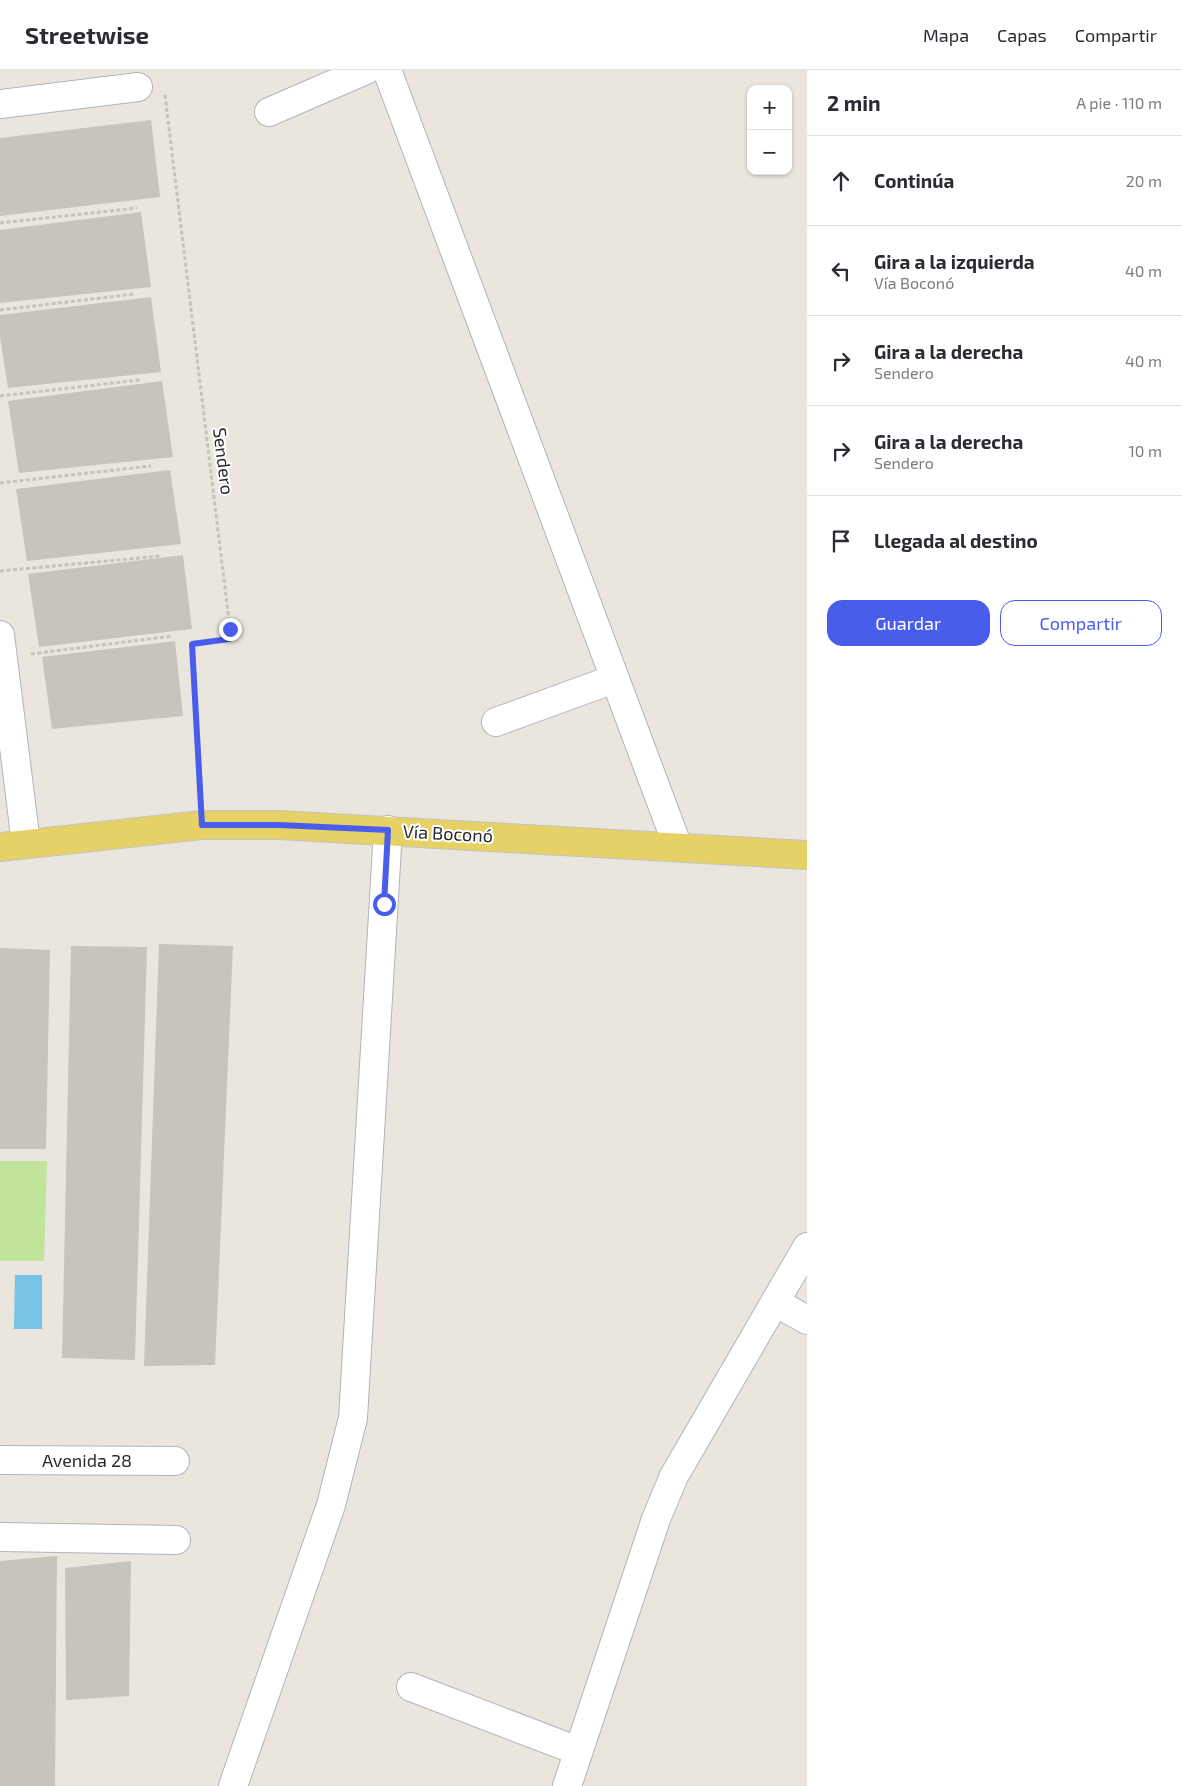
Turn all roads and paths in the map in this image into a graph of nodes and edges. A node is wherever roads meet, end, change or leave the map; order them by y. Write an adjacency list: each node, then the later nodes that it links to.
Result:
1 (366, 70): 5 (street)
2 (387, 70): 18 (street)
3 (151, 88): 4 (street); 20 (path, Sendero)
4 (0, 104)
5 (269, 112)
6 (137, 208): 7 (path)
7 (0, 223)
8 (134, 294): 9 (path)
9 (0, 310)
10 (140, 380): 11 (path)
11 (0, 396)
12 (151, 466): 13 (path)
13 (0, 483)
14 (161, 556): 15 (path)
15 (0, 571)
16 (172, 636): 17 (path)
17 (1, 646): 22 (street)
18 (614, 679): 19 (street); 23 (street)
19 (496, 722)
20 (202, 825): 21 (main road, Vía Boconó); 22 (main road, Vía Boconó)
21 (388, 830): 23 (main road, Vía Boconó); 34 (street)
22 (13, 845)
23 (678, 847): 24 (main road, Vía Boconó)
24 (807, 855)
25 (807, 1246): 26 (street)
26 (775, 1302): 27 (street); 33 (street)
27 (807, 1320)
28 (0, 1460): 29 (street, Avenida 28)
29 (175, 1461)
30 (0, 1537): 31 (street)
31 (176, 1540)
32 (411, 1687): 33 (street)
33 (578, 1751): 35 (street)
34 (233, 1786)
35 (566, 1786)

